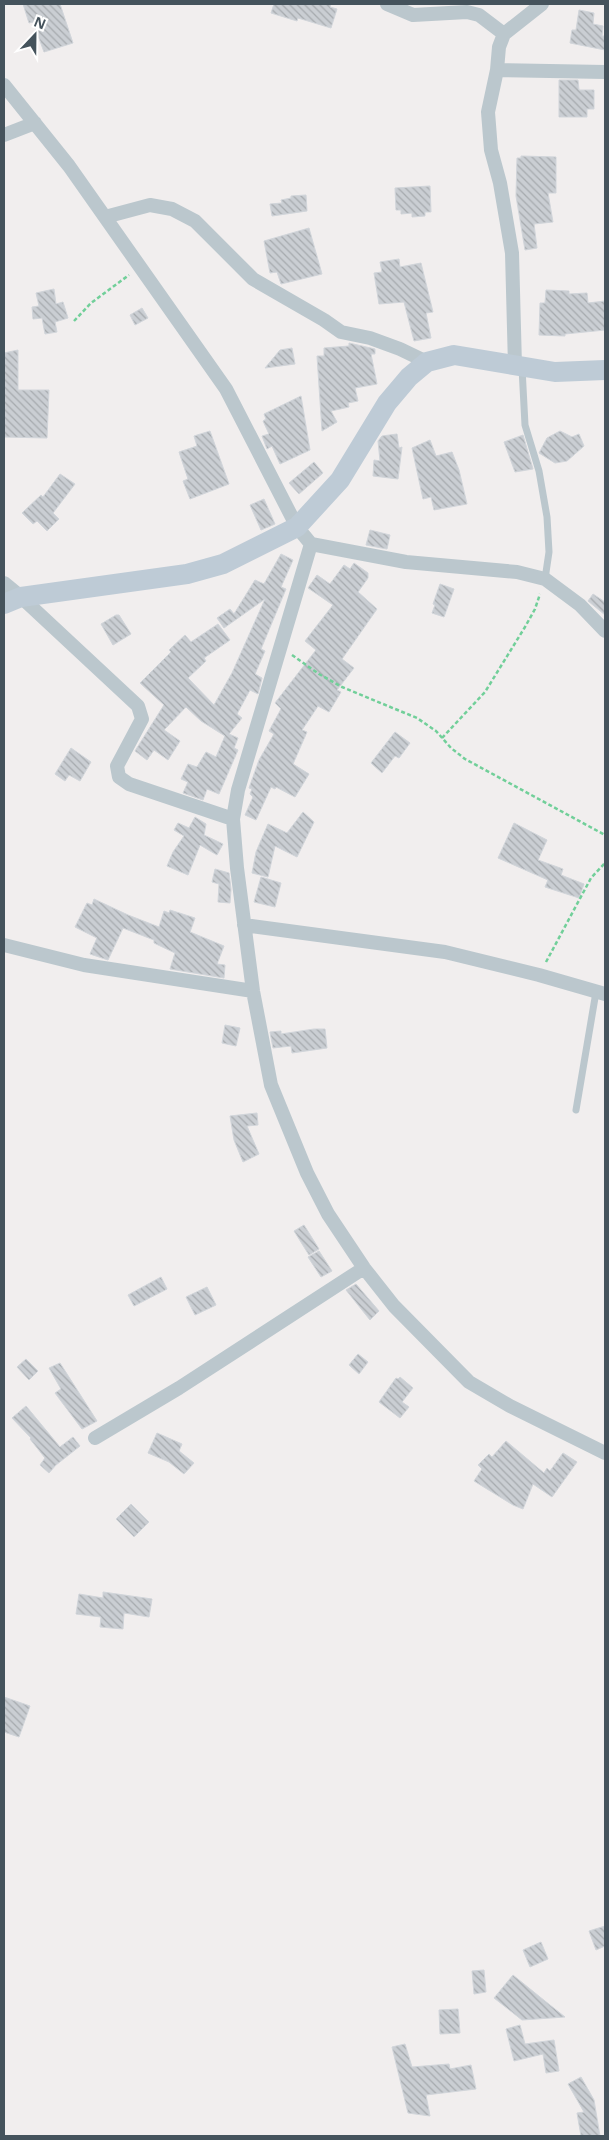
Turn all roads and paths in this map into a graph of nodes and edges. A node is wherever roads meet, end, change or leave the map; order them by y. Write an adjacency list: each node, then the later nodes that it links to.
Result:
1 (387, 4): 3 (street)
2 (542, 4): 4 (street)
3 (479, 10): 4 (street)
4 (504, 34): 5 (street)
5 (498, 70): 6 (street); 14 (street)
6 (605, 72)
7 (4, 84): 8 (street)
8 (35, 123): 9 (street); 10 (street)
9 (4, 135)
10 (105, 217): 11 (street); 13 (street)
11 (140, 267): 12 (path); 16 (street)
12 (74, 321)
13 (427, 362): 14 (street); 16 (street)
14 (518, 367): 15 (street); 18 (lane)
15 (605, 370)
16 (297, 527): 17 (street); 20 (street)
17 (310, 544): 18 (street); 22 (street)
18 (545, 579): 21 (street); 23 (path)
19 (4, 583): 20 (street)
20 (12, 600): 24 (street)
21 (605, 631)
22 (280, 649): 23 (path); 24 (street)
23 (442, 738): 25 (path)
24 (233, 819): 27 (street)
25 (605, 835)
26 (605, 863): 29 (path)
27 (244, 925): 29 (street); 30 (street)
28 (4, 945): 30 (street)
29 (539, 975): 31 (street)
30 (253, 991): 33 (street)
31 (601, 993): 32 (lane)
32 (576, 1110)
33 (364, 1268): 34 (street); 35 (street)
34 (95, 1438)
35 (605, 1453)

